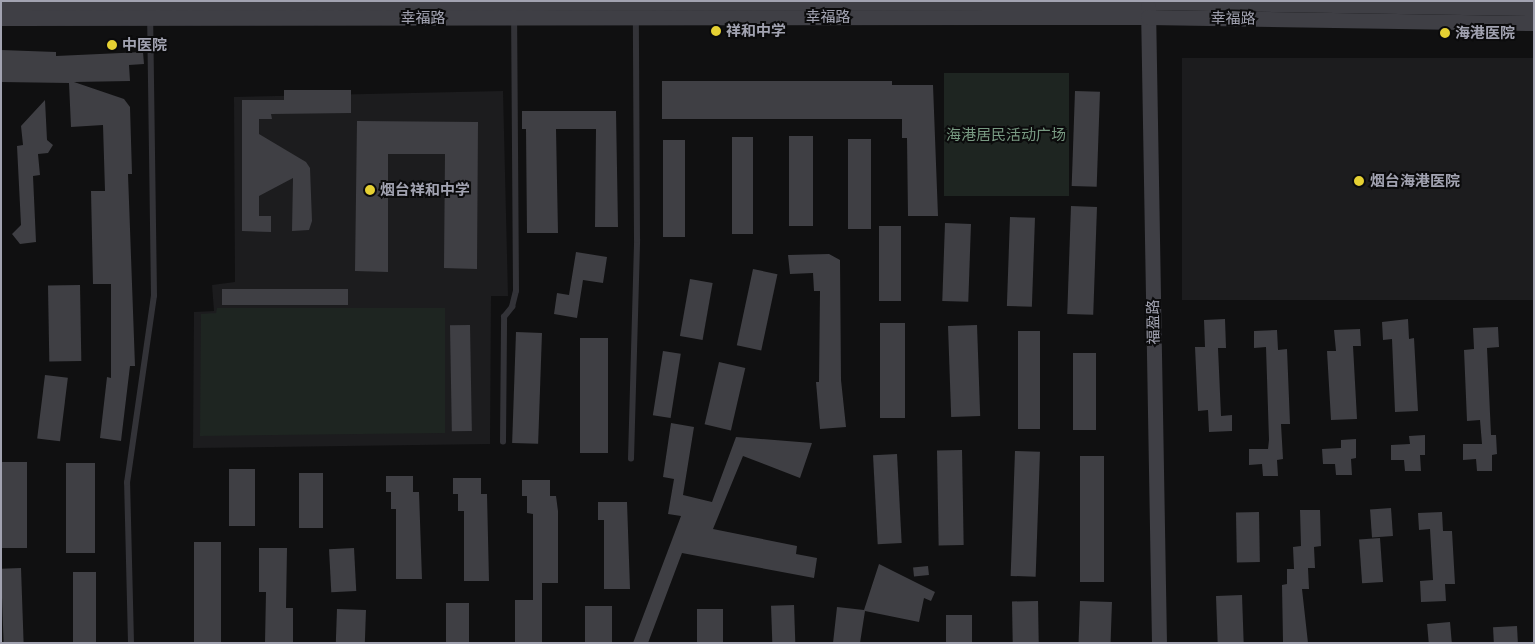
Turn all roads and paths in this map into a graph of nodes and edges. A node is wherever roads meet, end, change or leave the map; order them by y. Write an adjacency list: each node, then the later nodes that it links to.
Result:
1 (946, 2): 2 (main road, 幸福路); 3 (main road, 幸福路)
2 (1, 4)
3 (1148, 7): 4 (main road, 幸福路); 5 (main road, 幸福路); 9 (main road, 幸福路); 13 (main road, 福盈路)
4 (1534, 8)
5 (636, 17): 8 (main road, 幸福路); 11 (lane)
6 (1, 18): 7 (main road, 幸福路)
7 (150, 18): 8 (main road, 幸福路); 12 (lane)
8 (514, 18): 10 (lane)
9 (1534, 23)
10 (503, 442)
11 (632, 459)
12 (131, 643)
13 (1159, 643)

